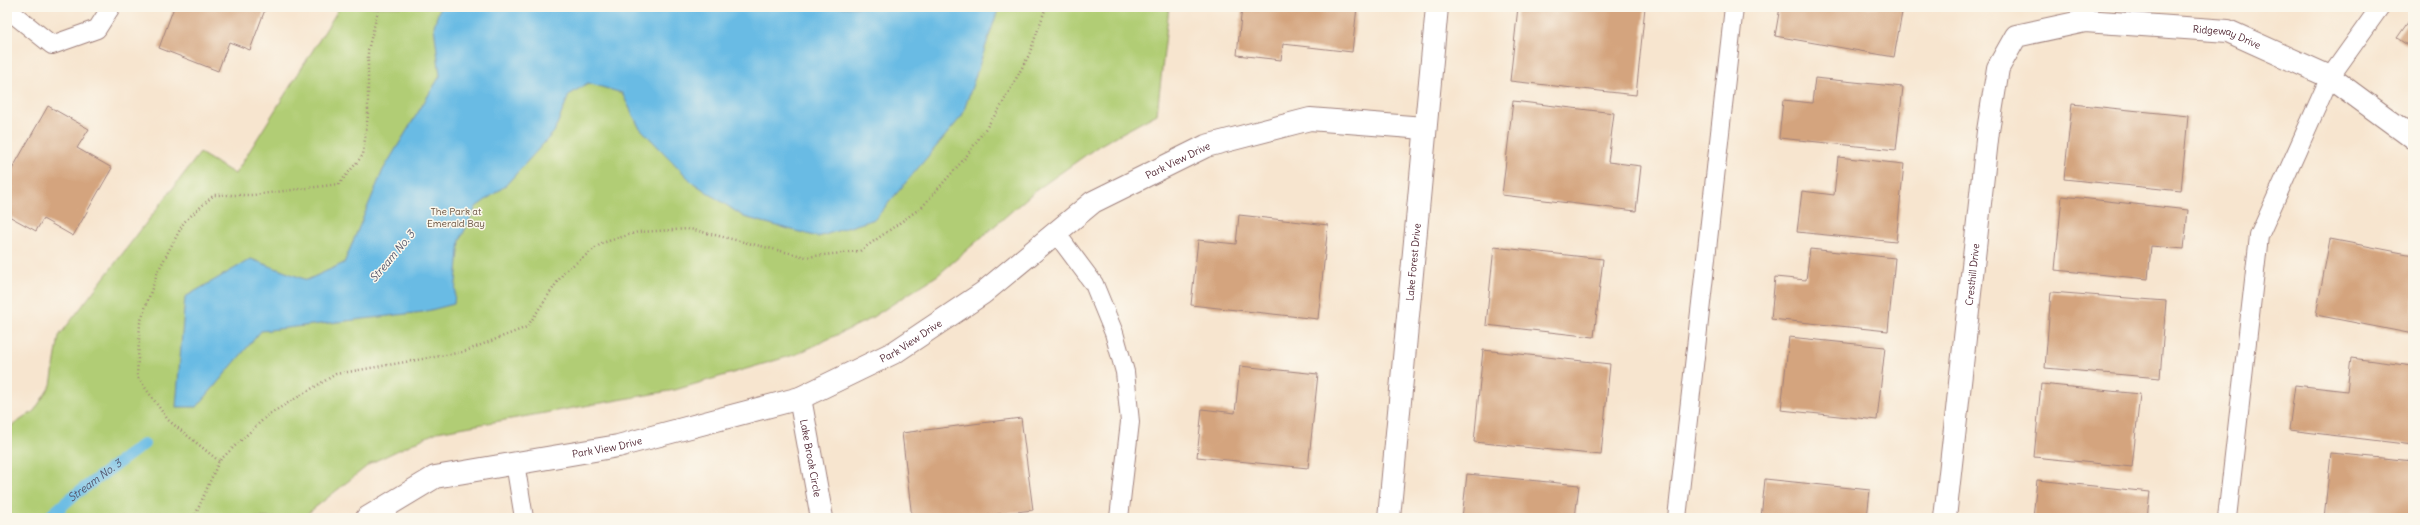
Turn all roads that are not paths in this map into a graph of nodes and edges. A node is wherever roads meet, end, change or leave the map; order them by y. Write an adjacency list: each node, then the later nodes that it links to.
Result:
1 (112, 7): 5 (lane)
2 (1437, 7): 8 (street, Lake Forest Drive)
3 (1734, 7): 18 (lane)
4 (2380, 7): 7 (lane)
5 (7, 9)
6 (2016, 36): 7 (street, Ridgeway Drive); 19 (street, Cresthill Drive)
7 (2330, 77): 9 (street, Ridgeway Drive); 20 (lane)
8 (1424, 128): 10 (street, Park View Drive); 17 (street, Lake Forest Drive)
9 (2413, 138)
10 (1056, 233): 11 (street, Park View Drive); 16 (lane)
11 (800, 398): 12 (street, Park View Drive); 15 (street, Lake Brook Circle)
12 (515, 464): 13 (street, Park View Drive); 14 (lane)
13 (367, 518)
14 (524, 518)
15 (822, 518)
16 (1119, 518)
17 (1389, 518)
18 (1676, 518)
19 (1945, 518)
20 (2228, 518)

